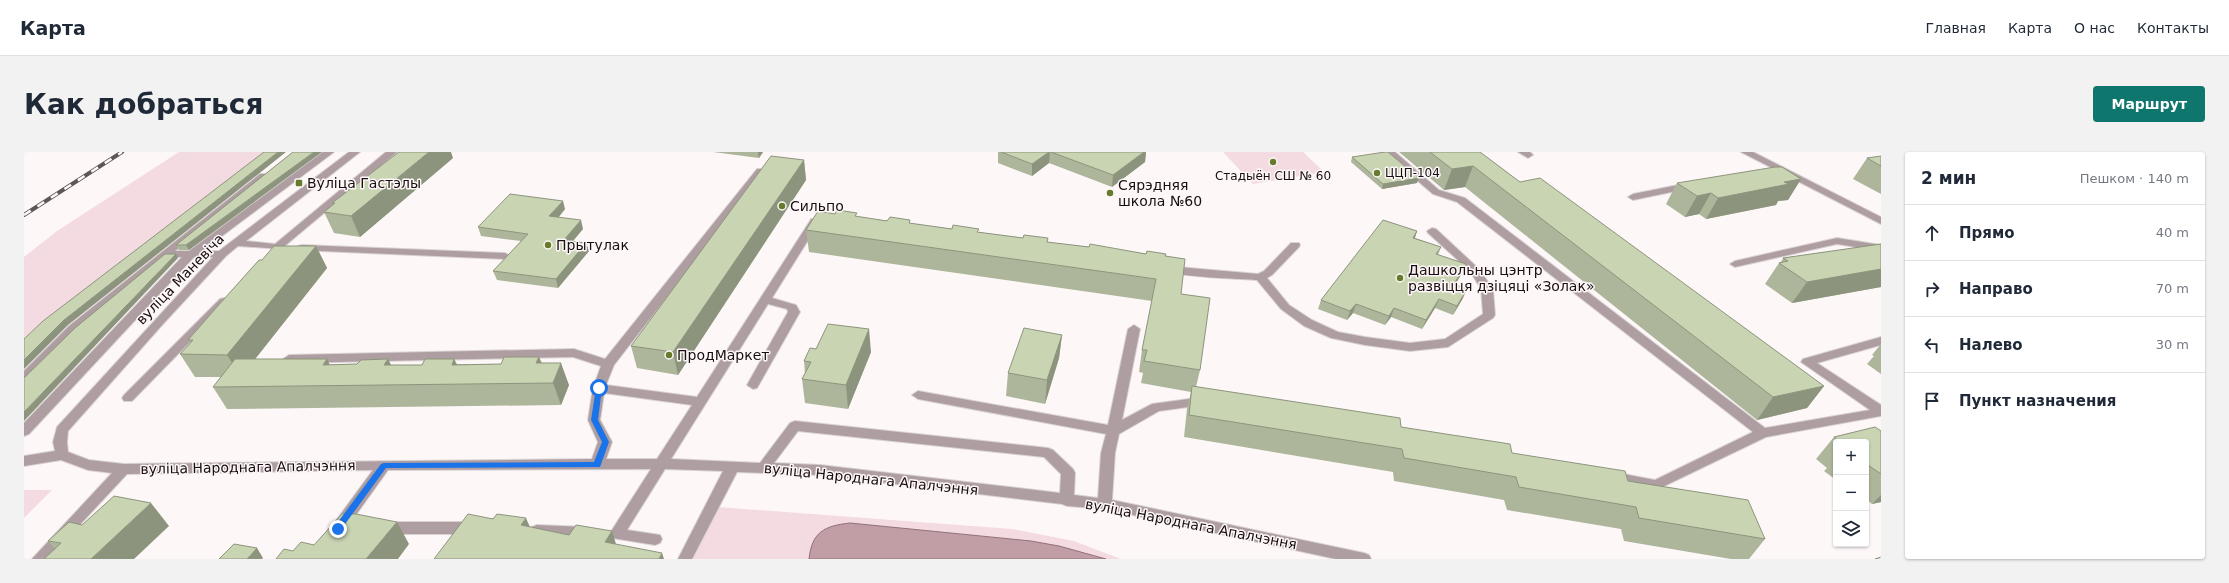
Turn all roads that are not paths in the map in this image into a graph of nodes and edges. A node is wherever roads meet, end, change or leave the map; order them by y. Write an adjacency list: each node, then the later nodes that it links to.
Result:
1 (329, 152): 20 (street)
2 (355, 152): 15 (street, вуліца Маневіча)
3 (392, 152): 17 (street)
4 (1389, 152): 43 (street)
5 (1746, 152): 6 (street)
6 (1778, 169): 9 (street); 13 (street)
7 (269, 171): 19 (street)
8 (760, 171): 32 (street)
9 (1763, 172)
10 (1702, 183): 11 (street)
11 (1633, 197)
12 (823, 218): 28 (street)
13 (1881, 221)
14 (1432, 231): 26 (street)
15 (235, 243): 17 (street); 21 (street, вуліца Маневіча)
16 (1295, 245): 26 (street)
17 (277, 247): 22 (street); 23 (street)
18 (1881, 248): 24 (street)
19 (164, 254): 20 (street); 33 (street)
20 (191, 254): 21 (street); 41 (street)
21 (222, 254): 44 (street, вуліца Маневіча)
22 (505, 256)
23 (266, 258)
24 (1735, 264)
25 (1152, 266): 26 (street)
26 (1260, 277)
27 (233, 292): 37 (street)
28 (764, 300): 34 (street); 38 (street)
29 (1134, 329): 42 (street)
30 (1881, 341): 40 (street)
31 (289, 359): 32 (street)
32 (608, 364): 35 (street)
33 (24, 378)
34 (753, 384)
35 (599, 388): 38 (street); 47 (street)
36 (918, 395): 42 (street)
37 (128, 398)
38 (702, 402): 46 (street)
39 (1212, 402): 42 (street)
40 (1881, 411): 43 (street)
41 (24, 431)
42 (1113, 431): 54 (street)
43 (1763, 433): 52 (street)
44 (62, 455): 45 (street); 51 (street, вуліца Народнага Апалчэння)
45 (24, 461)
46 (662, 464): 47 (street, вуліца Народнага Апалчэння); 49 (street, вуліца Народнага Апалчэння); 59 (street)
47 (597, 465): 48 (street, вуліца Народнага Апалчэння)
48 (384, 466): 51 (street, вуліца Народнага Апалчэння); 55 (street)
49 (733, 466): 50 (street, вуліца Народнага Апалчэння); 62 (street)
50 (764, 467): 53 (street, вуліца Народнага Апалчэння); 53 (street)
51 (124, 469): 61 (street)
52 (1601, 474)
53 (1067, 501): 54 (street, вуліца Народнага Апалчэння)
54 (1105, 504): 63 (street, вуліца Народнага Апалчэння)
55 (353, 528)
56 (369, 528): 57 (street)
57 (486, 529)
58 (525, 530): 59 (street)
59 (617, 534): 60 (street)
60 (655, 539)
61 (39, 559)
62 (685, 559)
63 (1364, 559)

